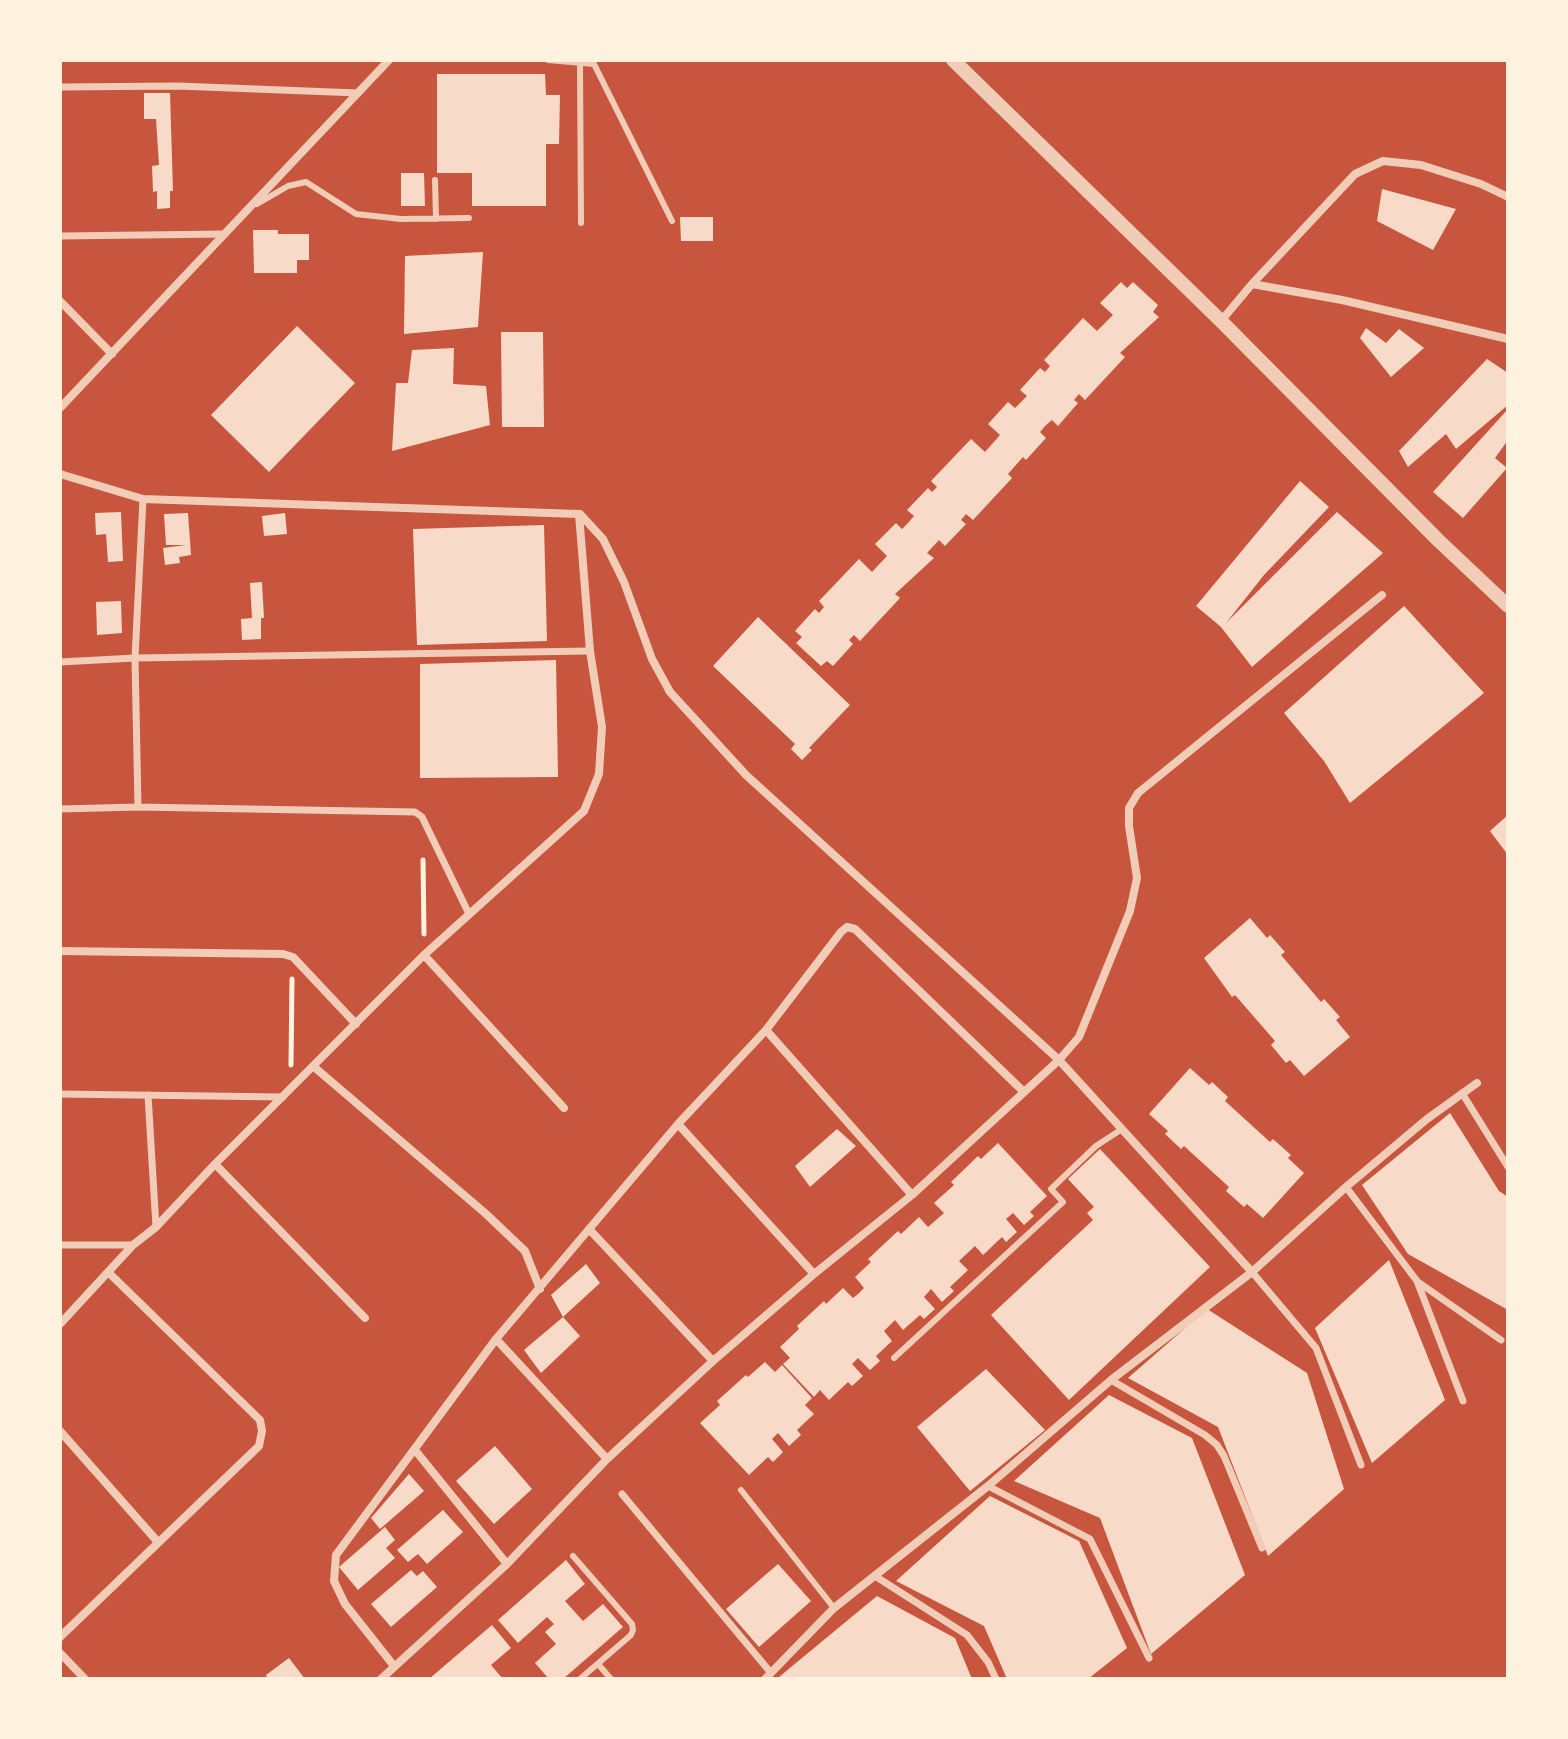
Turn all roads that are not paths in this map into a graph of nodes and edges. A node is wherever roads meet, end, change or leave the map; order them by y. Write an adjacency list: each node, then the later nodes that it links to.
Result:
1 (389, 60): 6 (street)
2 (548, 60): 4 (lane)
3 (953, 60): 18 (street)
4 (580, 63): 12 (lane); 13 (lane)
5 (60, 87): 6 (street)
6 (358, 93): 9 (street)
7 (435, 180): 11 (lane)
8 (1508, 197): 16 (street)
9 (245, 213): 11 (lane); 14 (street)
10 (469, 218): 11 (lane)
11 (436, 219)
12 (672, 221)
13 (581, 223)
14 (225, 234): 15 (street); 20 (street)
15 (60, 236)
16 (1252, 284): 18 (street); 19 (street)
17 (60, 301): 20 (street)
18 (1221, 321): 26 (street)
19 (1508, 339)
20 (112, 354): 21 (street)
21 (60, 408)
22 (60, 474): 23 (street)
23 (143, 499): 24 (street); 28 (street)
24 (579, 514): 27 (street); 37 (street)
25 (1382, 595): 37 (street)
26 (1508, 606)
27 (590, 651): 28 (street); 32 (street)
28 (135, 658): 29 (street); 30 (street)
29 (60, 662)
30 (138, 807): 31 (street); 32 (street)
31 (60, 809)
32 (469, 914): 34 (street)
33 (60, 951): 35 (street)
34 (424, 955): 35 (street); 45 (street)
35 (356, 1024): 38 (street)
36 (766, 1030): 40 (street); 46 (street); 51 (street)
37 (1059, 1060): 40 (street); 47 (street)
38 (313, 1066): 43 (street); 60 (street)
39 (1477, 1083): 41 (street)
40 (1024, 1092): 51 (street)
41 (1462, 1093): 49 (street); 50 (street)
42 (60, 1094): 44 (street)
43 (287, 1094): 44 (street); 48 (street)
44 (148, 1095): 52 (street)
45 (564, 1108)
46 (678, 1124): 53 (street); 58 (street)
47 (1122, 1129): 57 (street); 65 (lane)
48 (215, 1164): 52 (street); 61 (street)
49 (1508, 1167)
50 (1346, 1187): 57 (street); 59 (street)
51 (912, 1195): 58 (street)
52 (156, 1227): 55 (street)
53 (589, 1229): 60 (street); 66 (street)
54 (60, 1245): 55 (street)
55 (133, 1245): 56 (street)
56 (108, 1272): 62 (street); 76 (street)
57 (1252, 1272): 67 (street); 72 (street)
58 (814, 1274): 66 (street)
59 (1417, 1281): 64 (street); 68 (street)
60 (540, 1289): 63 (street)
61 (365, 1318)
62 (60, 1324)
63 (496, 1339): 70 (street); 71 (street)
64 (1501, 1340)
65 (894, 1358)
66 (713, 1361): 71 (street)
67 (1111, 1380): 73 (street); 77 (street)
68 (1463, 1401)
69 (60, 1431): 76 (street)
70 (415, 1450): 79 (street); 86 (street)
71 (607, 1459): 79 (street)
72 (1361, 1465)
73 (988, 1486): 80 (street); 84 (street)
74 (741, 1490): 81 (lane)
75 (622, 1494): 87 (street)
76 (157, 1541): 82 (street)
77 (1262, 1548)
78 (573, 1556): 85 (lane)
79 (507, 1564): 86 (street)
80 (875, 1576): 81 (street); 92 (street)
81 (834, 1608): 87 (street)
82 (60, 1637)
83 (60, 1653): 88 (street)
84 (1149, 1658)
85 (598, 1664): 90 (lane); 91 (lane)
86 (394, 1666): 89 (street)
87 (768, 1677)
88 (85, 1679)
89 (381, 1679)
90 (580, 1679)
91 (611, 1679)
92 (996, 1679)

